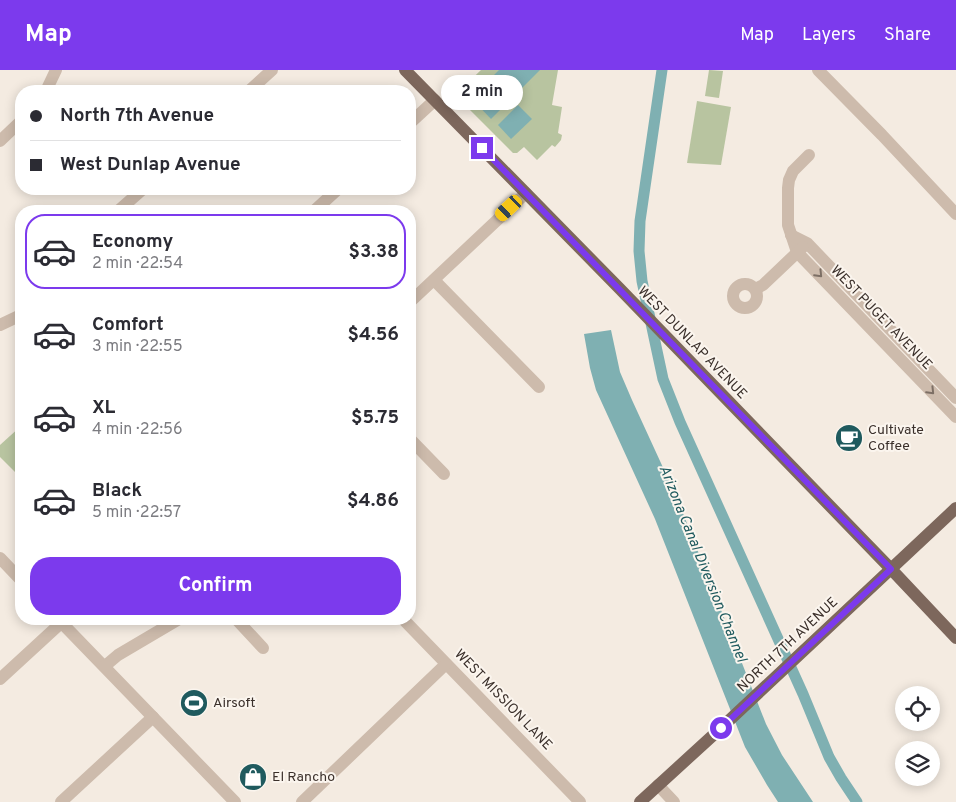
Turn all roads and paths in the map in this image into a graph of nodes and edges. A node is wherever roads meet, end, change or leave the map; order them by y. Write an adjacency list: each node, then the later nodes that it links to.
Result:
1 (56, 70): 5 (street)
2 (272, 70): 6 (street)
3 (405, 70): 7 (main road, WEST DUNLAP AVENUE)
4 (818, 70): 17 (street)
5 (49, 85)
6 (256, 85)
7 (435, 100): 8 (street); 12 (main road, WEST DUNLAP AVENUE)
8 (416, 117)
9 (15, 127): 10 (street)
10 (0, 141)
11 (809, 155): 18 (street, WEST PUGET AVENUE)
12 (526, 193): 19 (street); 32 (main road, WEST DUNLAP AVENUE)
13 (136, 195): 15 (street)
14 (331, 195): 16 (street)
15 (125, 205)
16 (321, 205)
17 (956, 214)
18 (802, 248): 20 (street); 22 (street, WEST PUGET AVENUE)
19 (434, 280): 21 (street); 25 (street)
20 (755, 290)
21 (416, 296)
22 (865, 313): 26 (street, WEST PUGET AVENUE); 27 (street, WEST PUGET AVENUE, one-way to 27)
23 (15, 317): 24 (street)
24 (0, 325)
25 (539, 387)
26 (956, 398)
27 (956, 417)
28 (416, 445): 29 (street)
29 (444, 474)
30 (956, 508): 32 (main road, NORTH 7TH AVENUE)
31 (0, 558): 33 (street)
32 (891, 569): 39 (main road, WEST DUNLAP AVENUE); 45 (main road, NORTH 7TH AVENUE)
33 (15, 574)
34 (55, 625): 43 (street)
35 (65, 625): 42 (street)
36 (169, 625): 42 (street)
37 (242, 625): 40 (street)
38 (409, 625): 41 (street, WEST MISSION LANE)
39 (956, 638)
40 (263, 648)
41 (446, 664): 48 (street); 49 (street, WEST MISSION LANE)
42 (105, 666): 44 (street)
43 (0, 679)
44 (153, 716): 46 (street); 47 (street)
45 (658, 785): 50 (main road, NORTH 7TH AVENUE); 51 (street)
46 (62, 802)
47 (235, 802)
48 (302, 802)
49 (580, 802)
50 (640, 802)
51 (674, 802)

